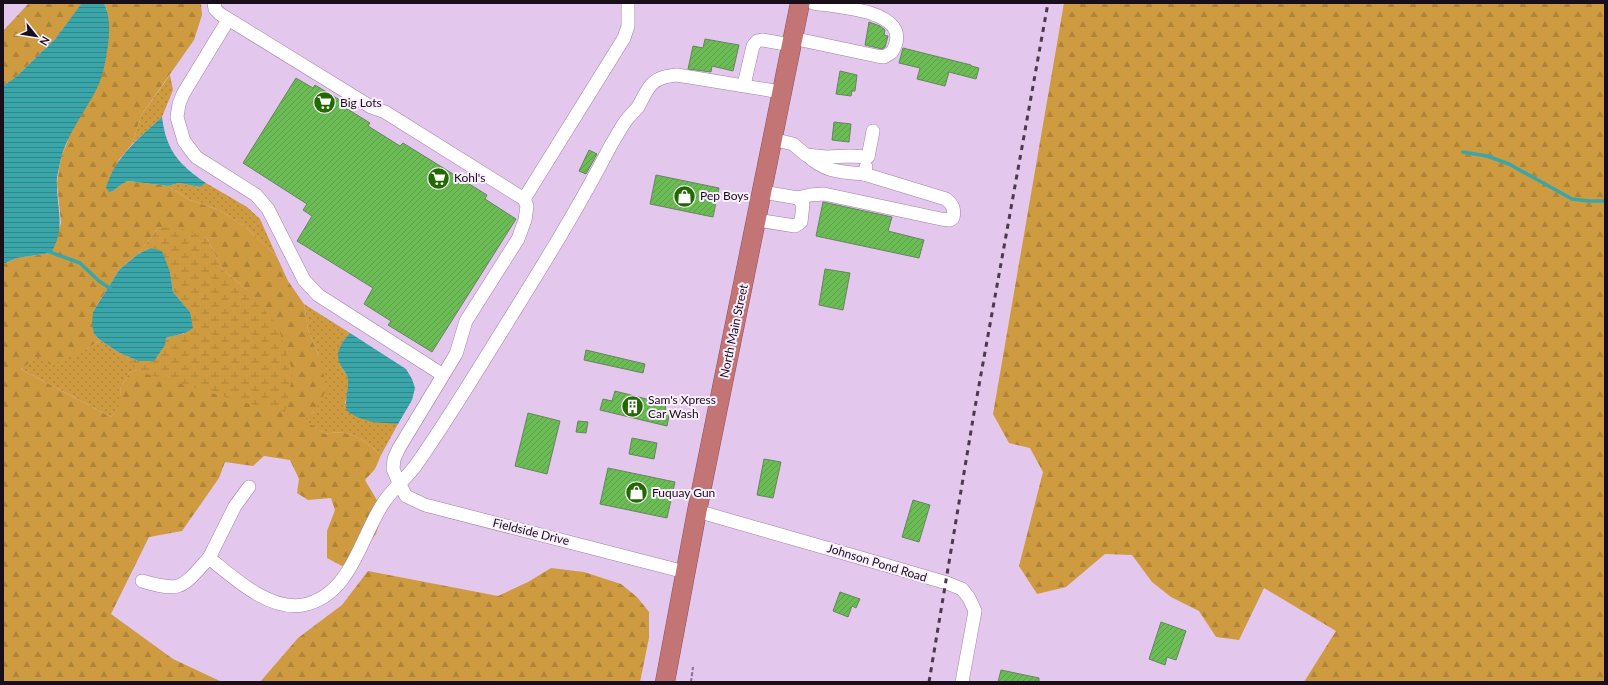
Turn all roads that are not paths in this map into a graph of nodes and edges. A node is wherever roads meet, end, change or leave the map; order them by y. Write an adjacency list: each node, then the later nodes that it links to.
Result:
1 (214, 3): 5 (street)
2 (628, 3): 16 (street)
3 (800, 3): 6 (highway, North Main Street)
4 (813, 3): 6 (street)
5 (228, 20): 16 (street); 18 (street)
6 (791, 42): 7 (street); 8 (highway, North Main Street)
7 (744, 85): 8 (street); 19 (street)
8 (781, 92): 10 (highway, North Main Street)
9 (873, 131): 12 (street)
10 (772, 139): 11 (street); 14 (highway, North Main Street)
11 (806, 155): 12 (street); 13 (street)
12 (868, 157): 13 (street)
13 (864, 174): 15 (street)
14 (762, 192): 15 (street); 17 (highway, North Main Street)
15 (798, 198): 17 (street)
16 (524, 199): 18 (street)
17 (757, 220): 21 (highway, North Main Street)
18 (443, 375): 19 (street, Fieldside Drive)
19 (398, 484): 22 (street); 23 (street, Fieldside Drive)
20 (250, 487): 22 (street)
21 (697, 511): 23 (highway, North Main Street); 26 (street, Johnson Pond Road)
22 (209, 558): 24 (street)
23 (685, 572): 25 (highway, North Main Street)
24 (142, 581)
25 (665, 682)
26 (962, 682)

